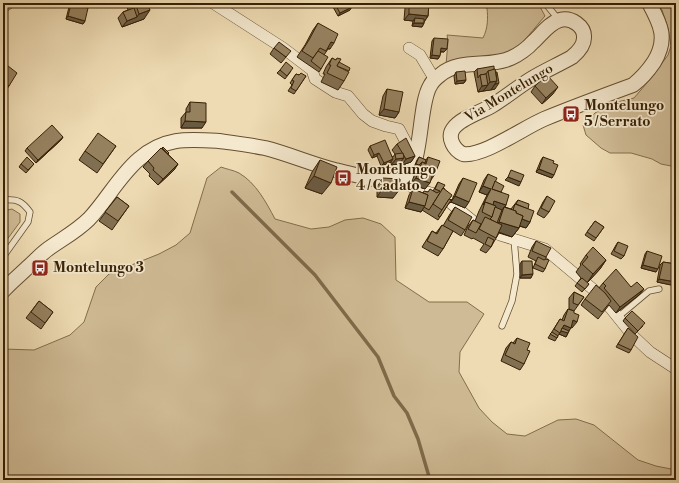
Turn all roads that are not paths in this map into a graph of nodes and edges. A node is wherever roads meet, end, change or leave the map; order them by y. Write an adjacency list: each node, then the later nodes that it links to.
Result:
1 (213, 3): 7 (street)
2 (545, 3): 4 (lane)
3 (649, 3): 4 (street, Via Montelungo)
4 (559, 20): 6 (street, Via Montelungo)
5 (408, 48): 6 (street)
6 (435, 80): 7 (street, Via Montelungo)
7 (415, 158): 8 (street, Via Montelungo)
8 (405, 177): 10 (street); 13 (street)
9 (3, 202): 11 (lane)
10 (514, 239): 14 (street); 15 (lane)
11 (3, 257)
12 (659, 289): 14 (lane)
13 (3, 291)
14 (618, 317): 16 (street)
15 (502, 326)
16 (676, 369)

